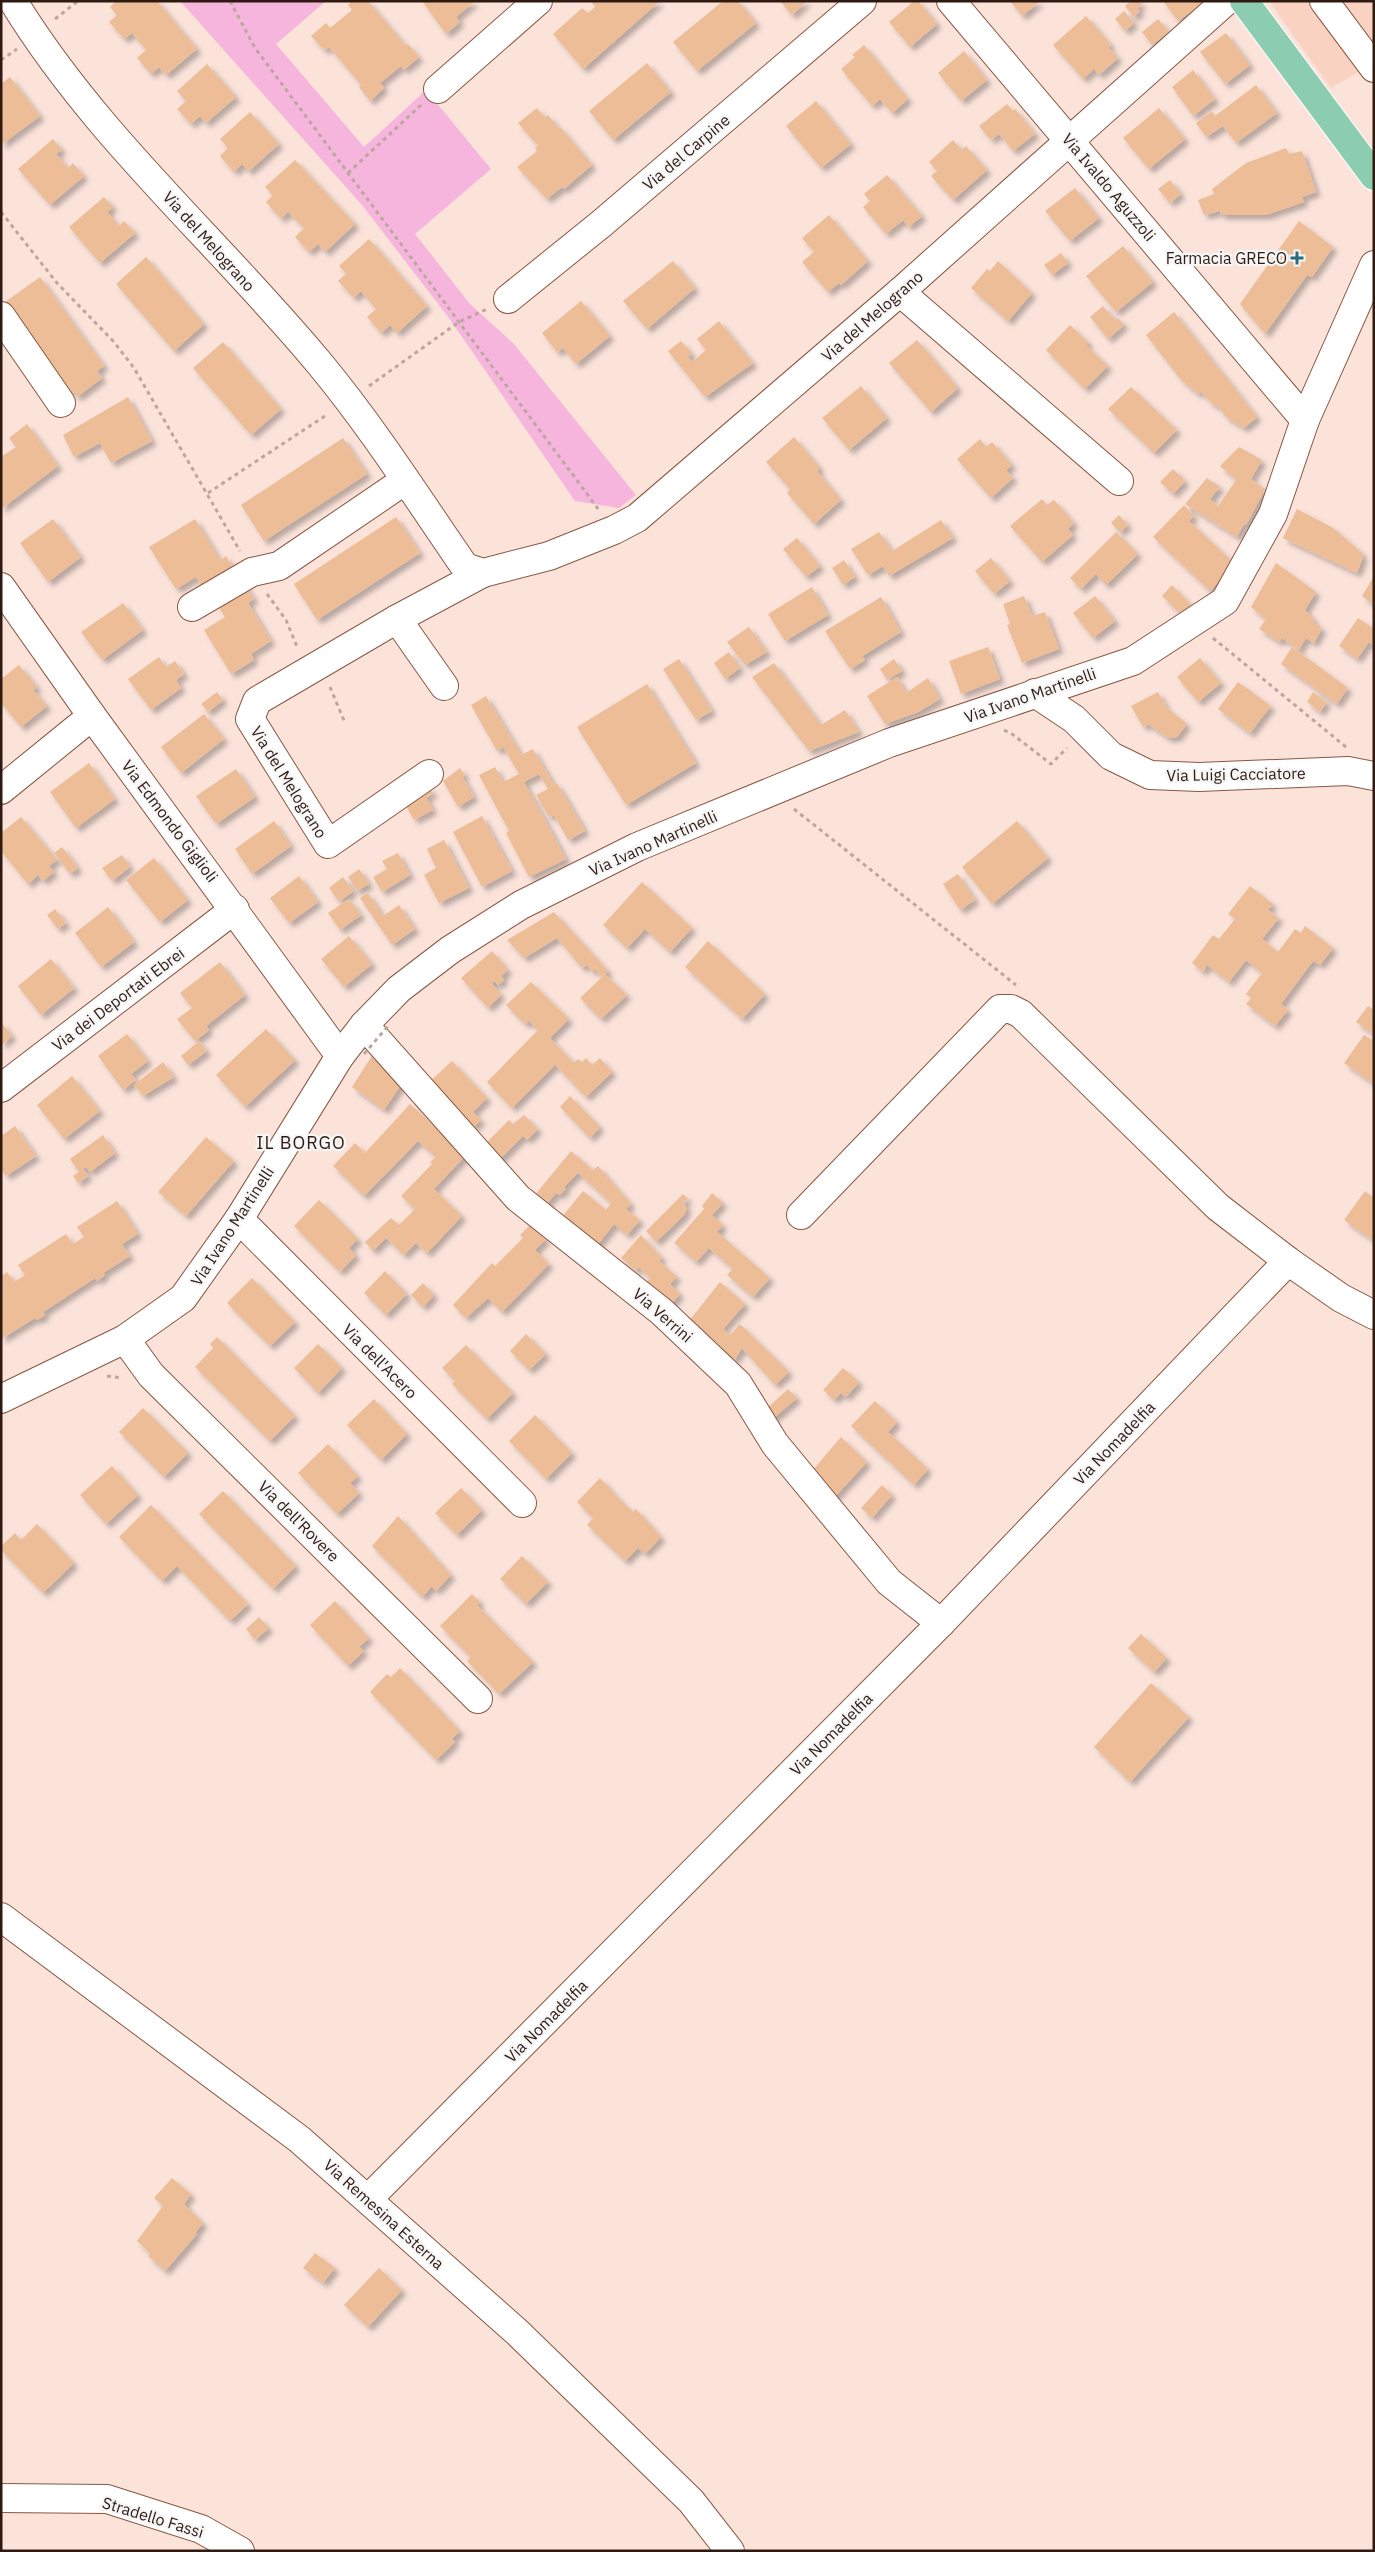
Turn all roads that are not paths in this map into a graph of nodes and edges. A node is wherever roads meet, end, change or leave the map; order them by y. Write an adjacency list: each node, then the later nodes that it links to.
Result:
1 (13, 1): 20 (street, Via del Melograno)
2 (538, 1): 9 (street)
3 (862, 1): 14 (street, Via del Carpine)
4 (951, 1): 10 (street, Via Ivaldo Aguzzoli)
5 (1226, 1): 10 (street, Via del Melograno)
6 (1244, 1): 11 (main road)
7 (1324, 1): 8 (street)
8 (1374, 68)
9 (438, 89)
10 (1069, 140): 13 (street, Via del Melograno); 19 (street, Via Ivaldo Aguzzoli)
11 (1374, 176)
12 (1374, 265): 17 (street, Via Ivano Martinelli)
13 (900, 292): 21 (street); 22 (street, Via del Melograno)
14 (508, 299)
15 (1374, 309): 17 (street, Via Ivano Martinelli)
16 (1, 316): 18 (street)
17 (1328, 366): 19 (street, Via Ivano Martinelli)
18 (61, 403)
19 (1305, 420): 27 (street, Via Ivano Martinelli)
20 (404, 480): 22 (street, Via del Melograno); 24 (street)
21 (1119, 481)
22 (484, 574): 25 (street, Via del Melograno)
23 (1, 586): 28 (street, Via Edmondo Giglioli)
24 (193, 608)
25 (397, 619): 26 (street); 29 (street, Via del Melograno)
26 (444, 686)
27 (1035, 693): 30 (street, Via Luigi Cacciatore); 33 (street, Via Ivano Martinelli)
28 (92, 716): 31 (street); 32 (street, Via Edmondo Giglioli)
29 (429, 774)
30 (1374, 776)
31 (1, 790)
32 (235, 909): 34 (street, Via Edmondo Giglioli); 35 (street, Via dei Deportati Ebrei)
33 (377, 1025): 34 (street, Via Ivano Martinelli); 43 (street, Via Verrini)
34 (352, 1055): 37 (street, Via Ivano Martinelli)
35 (1, 1088)
36 (801, 1215): 38 (street)
37 (238, 1219): 40 (street, Via Ivano Martinelli); 42 (street, Via dell'Acero)
38 (1288, 1262): 39 (street); 43 (street, Via Nomadelfia)
39 (1374, 1315)
40 (125, 1339): 41 (street, Via Ivano Martinelli); 44 (street, Via dell'Rovere)
41 (1, 1399)
42 (522, 1503)
43 (941, 1623): 46 (street, Via Nomadelfia)
44 (478, 1699)
45 (1, 1917): 46 (street, Via Remesina Esterna)
46 (368, 2199): 49 (street, Via Remesina Esterna)
47 (1, 2498): 48 (street, Stradello Fassi)
48 (240, 2551)
49 (730, 2551)

